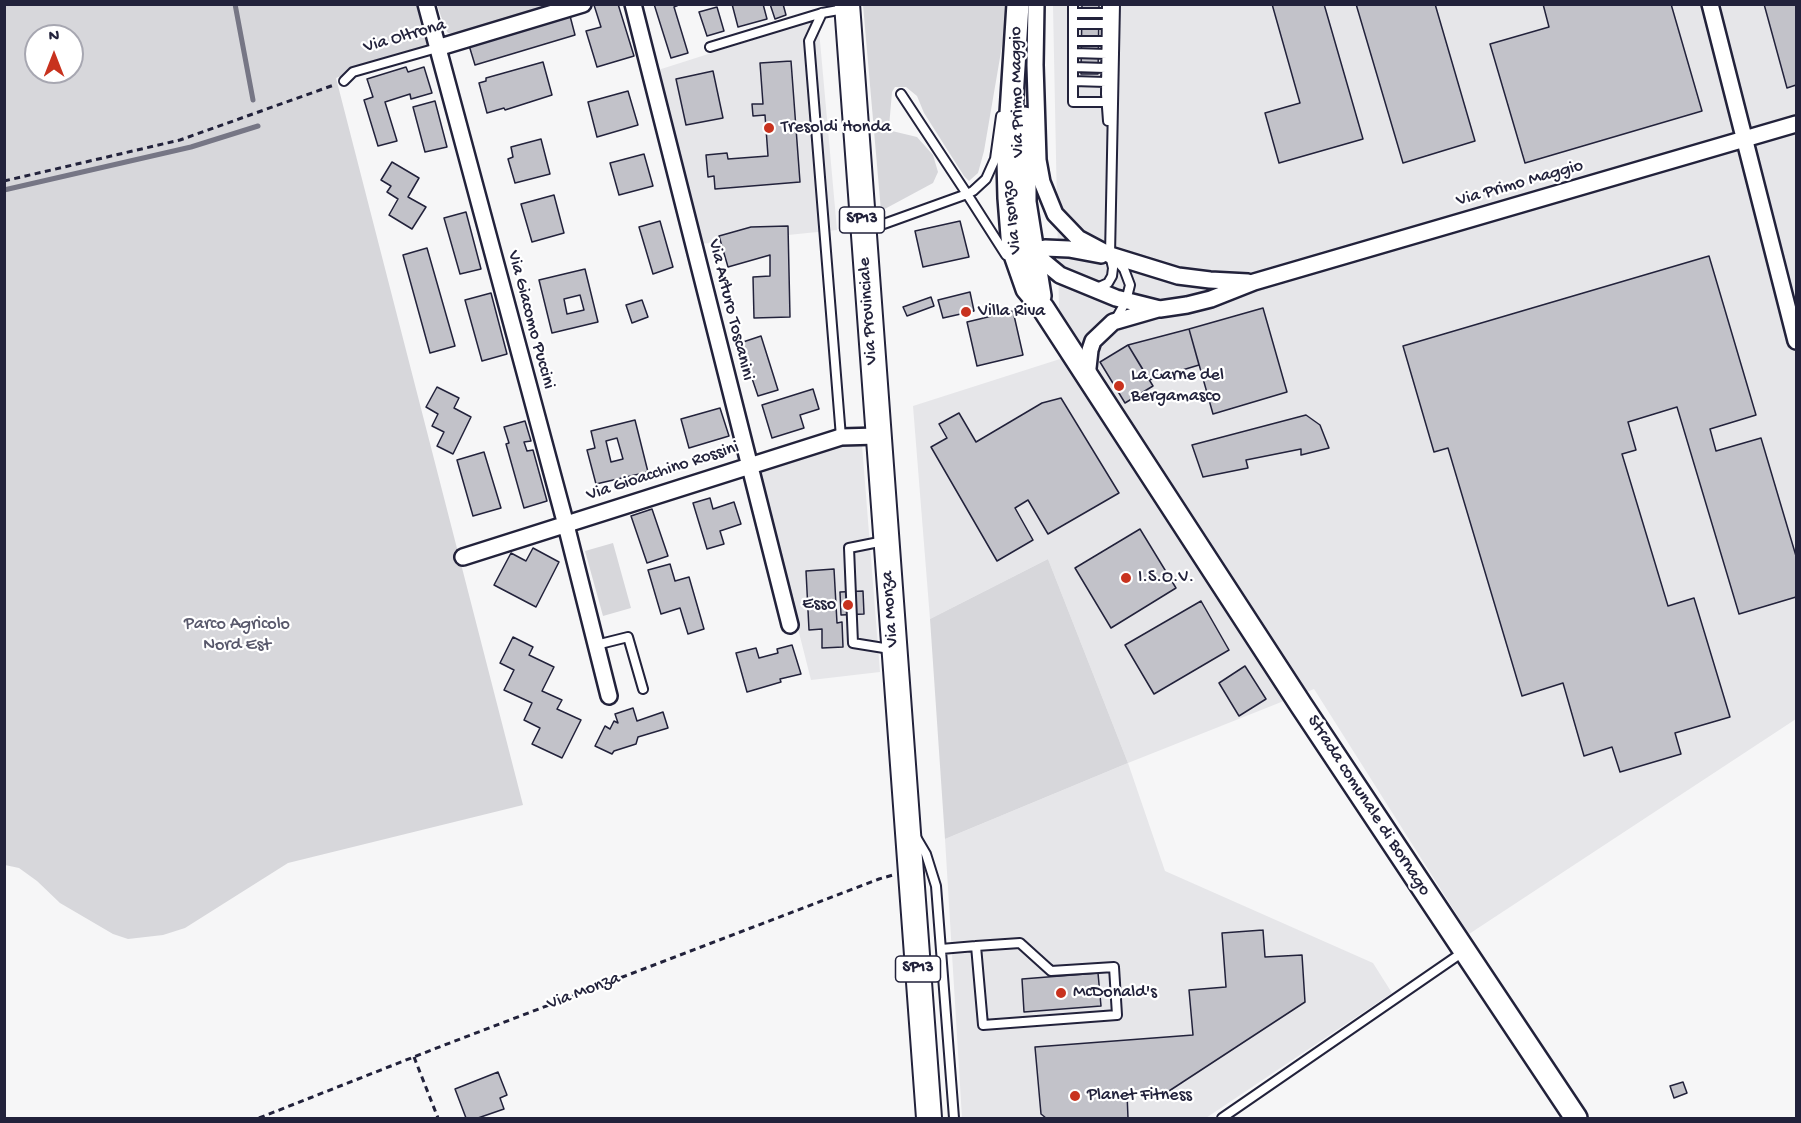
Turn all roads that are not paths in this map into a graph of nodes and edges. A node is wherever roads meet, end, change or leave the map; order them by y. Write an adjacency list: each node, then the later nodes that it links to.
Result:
1 (426, 4): 15 (street, Via Giacomo Puccini)
2 (583, 4): 15 (street, Via Oltrona)
3 (633, 4): 44 (street, Via Arturo Toscanini)
4 (1115, 4): 25 (lane)
5 (1710, 4): 27 (street)
6 (847, 7): 10 (lane, Via Provinciale); 30 (main road, Via Provinciale / SP13)
7 (1025, 7): 28 (street, Via Isonzo); 29 (lane); 31 (street); 32 (street, Via Primo Maggio)
8 (1073, 9): 9 (lane); 11 (lane)
9 (1107, 9): 12 (lane)
10 (822, 13): 16 (lane, Via Provinciale); 43 (lane)
11 (1074, 24): 12 (lane); 13 (lane)
12 (1107, 24): 14 (lane)
13 (1074, 41): 14 (lane); 17 (lane)
14 (1107, 41): 18 (lane)
15 (437, 48): 21 (lane, Via Oltrona); 46 (street, Via Giacomo Puccini)
16 (710, 48)
17 (1074, 53): 18 (lane); 19 (lane)
18 (1107, 54): 20 (lane)
19 (1073, 67): 20 (lane); 22 (lane)
20 (1107, 68): 23 (lane)
21 (344, 81)
22 (1073, 81): 23 (lane); 25 (lane)
23 (1106, 82): 25 (lane)
24 (901, 94): 29 (lane)
25 (1110, 102): 32 (lane)
26 (1797, 124): 27 (street, Via Primo Maggio)
27 (1745, 139): 34 (street, Via Primo Maggio); 40 (street)
28 (1009, 152): 31 (street); 33 (street, Via Isonzo)
29 (967, 194): 30 (lane); 33 (lane)
30 (863, 232): 42 (main road, Via Provinciale / SP13)
31 (1033, 253): 32 (street, Via Primo Maggio); 33 (street); 35 (street, Via Primo Maggio); 37 (street)
32 (1110, 255): 34 (street, Via Primo Maggio); 35 (lane); 36 (lane)
33 (1024, 281): 37 (street, Via Isonzo)
34 (1254, 282): 38 (street, Via Primo Maggio)
35 (1092, 290): 36 (street, Via Primo Maggio)
36 (1126, 301): 38 (street, Via Primo Maggio); 39 (lane)
37 (1043, 308): 41 (street, Via Isonzo)
38 (1160, 309): 39 (street, Via Primo Maggio)
39 (1113, 322): 41 (street)
40 (1797, 341)
41 (1087, 377): 45 (street, Via Isonzo)
42 (878, 436): 43 (street, Via Gioacchino Rossini); 47 (main road, Via Provinciale / SP13)
43 (841, 437): 44 (street, Via Gioacchino Rossini)
44 (749, 465): 46 (street, Via Gioacchino Rossini); 49 (street, Via Arturo Toscanini)
45 (1164, 495): 57 (street, Strada comunale di Bornago)
46 (566, 525): 48 (street, Via Gioacchino Rossini); 50 (street, Via Giacomo Puccini)
47 (886, 541): 51 (main road, Via Monza / SP13); 51 (lane)
48 (463, 557)
49 (790, 625)
50 (596, 645): 52 (lane); 53 (street, Via Giacomo Puccini)
51 (894, 650): 54 (main road, Via Monza / SP13)
52 (642, 689)
53 (609, 696)
54 (906, 820): 56 (lane, Via Monza); 59 (main road, Via Monza / SP13)
55 (976, 946): 55 (lane); 56 (lane)
56 (941, 949): 60 (lane, Via Monza)
57 (1464, 951): 58 (street, Strada comunale di Bornago); 61 (lane)
58 (1575, 1118)
59 (929, 1119)
60 (954, 1119)
61 (1222, 1119)

